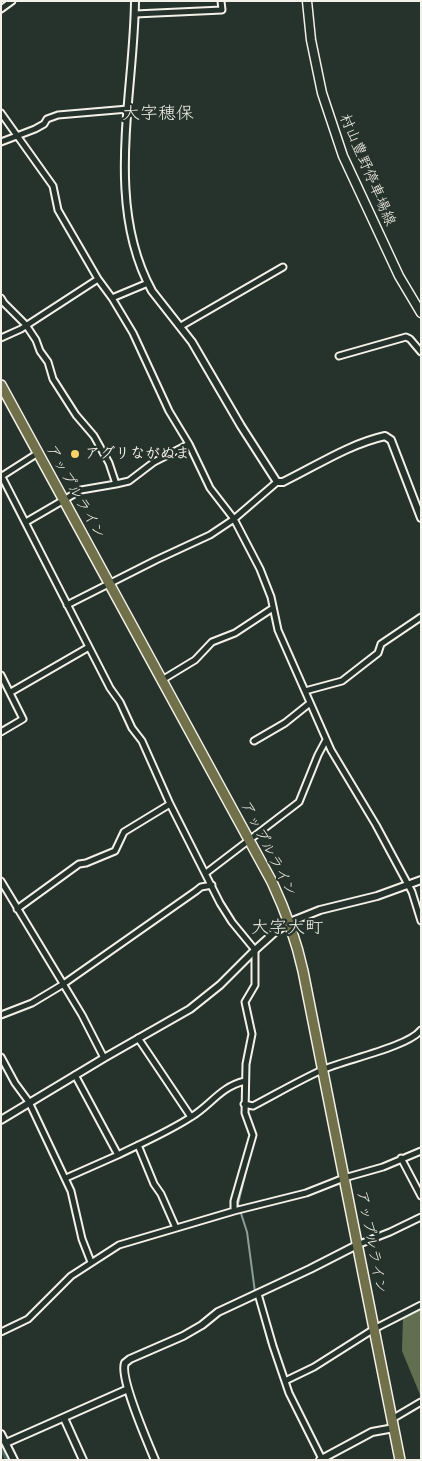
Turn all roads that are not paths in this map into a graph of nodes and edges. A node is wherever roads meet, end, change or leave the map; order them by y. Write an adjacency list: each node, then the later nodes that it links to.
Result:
1 (12, 1): 5 (street)
2 (135, 1): 6 (street)
3 (221, 1): 6 (street)
4 (307, 1): 16 (main road, 村山豊野停車場線)
5 (1, 9)
6 (135, 14): 7 (street)
7 (128, 108): 9 (street); 13 (street)
8 (1, 113): 9 (street)
9 (18, 137): 10 (street); 12 (street)
10 (1, 142)
11 (283, 267): 18 (street)
12 (98, 279): 15 (street); 17 (street)
13 (148, 283): 15 (street); 18 (street)
14 (1, 298): 17 (street)
15 (112, 298): 23 (street)
16 (421, 313)
17 (26, 325): 19 (street); 27 (street)
18 (181, 326): 26 (street)
19 (1, 338)
20 (421, 352): 21 (street)
21 (339, 356)
22 (1, 385): 24 (highway, アップルライン)
23 (189, 444): 27 (street); 30 (street)
24 (38, 453): 25 (street); 28 (highway, アップルライン)
25 (2, 476): 31 (street)
26 (277, 482): 29 (street); 30 (street)
27 (116, 484): 28 (street)
28 (64, 500): 31 (street); 32 (highway, アップルライン)
29 (421, 518)
30 (234, 519): 32 (street); 34 (street)
31 (26, 522): 33 (street)
32 (110, 583): 33 (street); 38 (highway, アップルライン)
33 (68, 606): 36 (street)
34 (273, 608): 38 (street); 39 (street)
35 (421, 617): 39 (street)
36 (90, 647): 40 (street); 45 (street)
37 (1, 675): 40 (street)
38 (162, 680): 46 (highway, アップルライン)
39 (305, 691): 41 (street)
40 (10, 692): 42 (street)
41 (310, 703): 43 (street); 44 (street)
42 (1, 732)
43 (326, 740): 46 (street); 51 (street)
44 (254, 741)
45 (170, 804): 47 (street); 52 (street)
46 (250, 840): 47 (street); 54 (highway, アップルライン)
47 (206, 873): 50 (street)
48 (421, 880): 51 (street)
49 (1, 881): 52 (street)
50 (212, 885): 55 (street); 56 (street)
51 (408, 885): 53 (street); 54 (street)
52 (17, 909): 56 (street)
53 (421, 921)
54 (290, 922): 55 (street); 62 (highway, アップルライン)
55 (255, 950): 59 (street); 64 (street)
56 (62, 984): 57 (street); 61 (street)
57 (1, 1015)
58 (421, 1030): 62 (street)
59 (138, 1038): 61 (street); 67 (street)
60 (1, 1057): 65 (street)
61 (104, 1058): 63 (street)
62 (323, 1070): 66 (street); 74 (highway, アップルライン)
63 (75, 1075): 65 (street); 71 (street)
64 (245, 1081): 66 (street); 67 (street)
65 (29, 1102): 68 (street); 73 (street)
66 (244, 1104): 76 (street)
67 (191, 1117): 69 (street)
68 (1, 1120)
69 (138, 1145): 71 (street); 78 (street)
70 (421, 1151): 72 (street)
71 (118, 1156): 73 (street)
72 (401, 1158): 74 (street); 75 (street)
73 (66, 1178): 80 (street)
74 (344, 1178): 76 (street); 79 (highway, アップルライン)
75 (421, 1196)
76 (234, 1211): 78 (street)
77 (421, 1217): 79 (street)
78 (176, 1228): 80 (street)
79 (358, 1245): 81 (street); 83 (highway, アップルライン)
80 (91, 1262): 84 (street)
81 (258, 1294): 85 (street); 86 (street)
82 (421, 1305): 83 (street)
83 (374, 1329): 85 (street); 89 (highway, アップルライン)
84 (1, 1332)
85 (285, 1381): 92 (street)
86 (128, 1389): 88 (street); 95 (street)
87 (421, 1402): 89 (street)
88 (64, 1418): 91 (street); 94 (street)
89 (393, 1424): 92 (street); 96 (highway, アップルライン)
90 (1, 1434): 91 (street)
91 (6, 1443): 93 (street)
92 (321, 1459)
93 (14, 1460)
94 (83, 1460)
95 (155, 1460)
96 (400, 1460)

